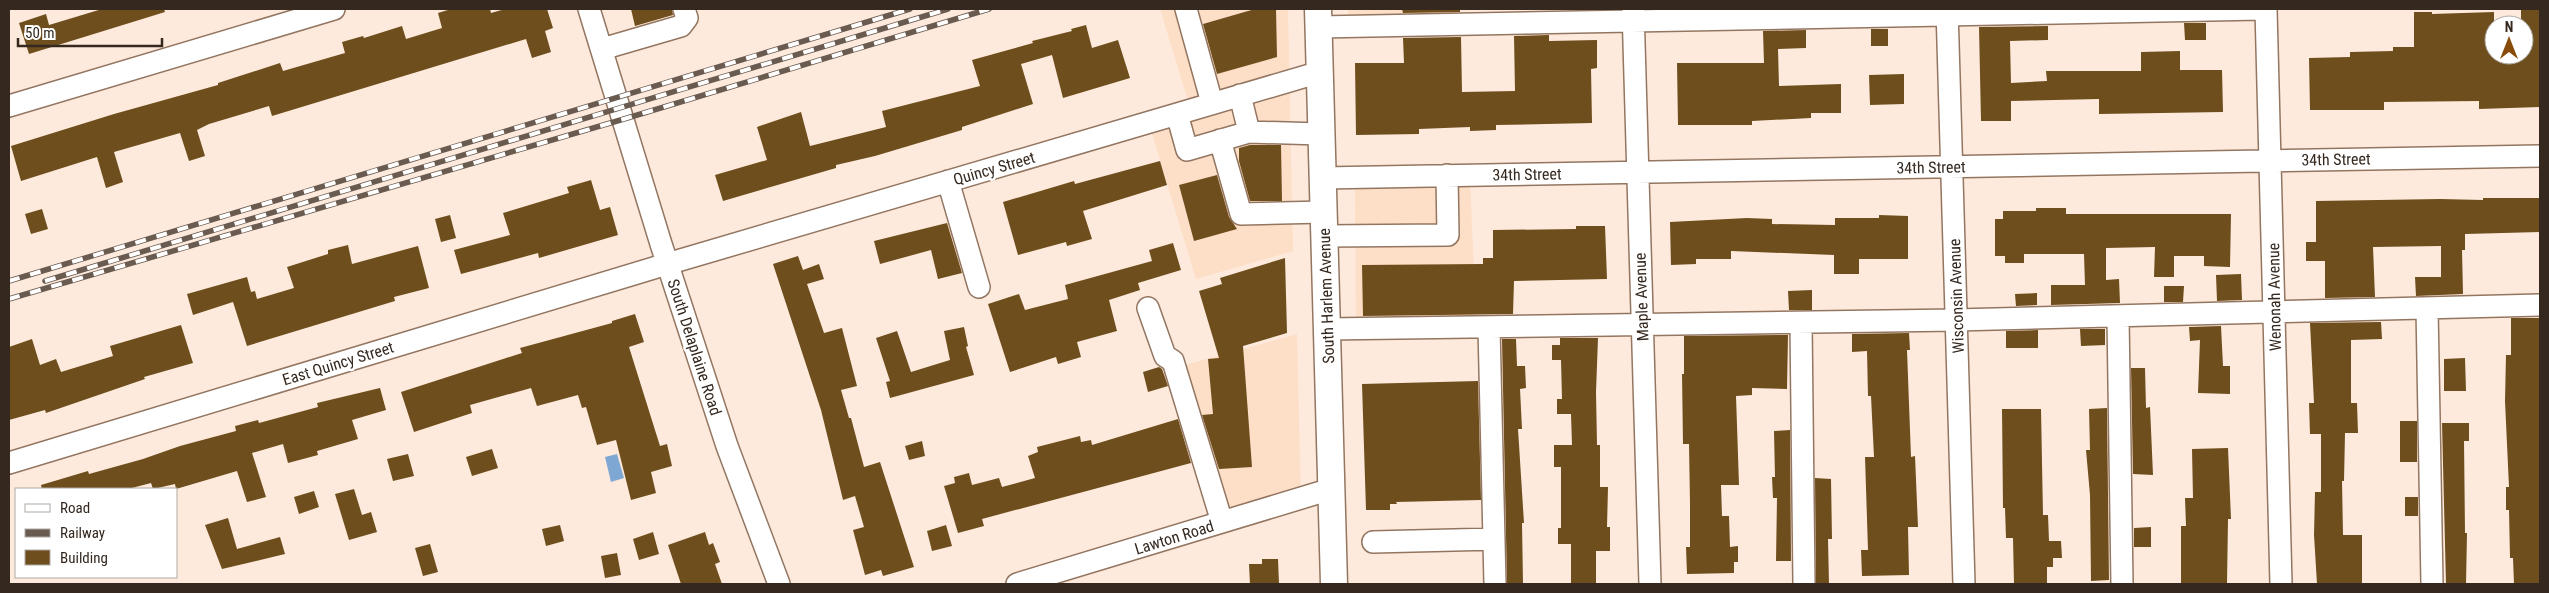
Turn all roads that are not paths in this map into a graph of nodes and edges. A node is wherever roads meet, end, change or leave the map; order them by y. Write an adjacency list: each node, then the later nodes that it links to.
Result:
1 (334, 9): 16 (street)
2 (589, 9): 12 (street, South Delaplaine Road)
3 (684, 9): 12 (street)
4 (1186, 9): 15 (street)
5 (2262, 9): 7 (street)
6 (2266, 9): 22 (street, Wenonah Avenue)
7 (2106, 10): 8 (street)
8 (1947, 12): 9 (street); 23 (street, Wisconsin Avenue)
9 (1790, 13): 10 (street)
10 (1633, 15): 11 (street); 24 (street, Maple Avenue)
11 (1318, 18): 13 (main road, South Harlem Avenue)
12 (602, 49): 29 (street, South Delaplaine Road)
13 (1320, 72): 14 (street, Quincy Street); 19 (main road, South Harlem Avenue)
14 (1240, 95): 15 (street, Quincy Street); 18 (street)
15 (1212, 103): 17 (street, Quincy Street)
16 (9, 106)
17 (1177, 114): 20 (street); 27 (street, Quincy Street)
18 (1249, 132): 19 (street); 20 (street)
19 (1322, 134): 26 (main road, South Harlem Avenue)
20 (1220, 140): 28 (street)
21 (2540, 156): 22 (street, 34th Street)
22 (2270, 161): 23 (street, 34th Street); 34 (street, Wenonah Avenue)
23 (1952, 166): 24 (street, 34th Street); 36 (street, Wisconsin Avenue)
24 (1638, 172): 25 (street, 34th Street); 38 (street, Maple Avenue)
25 (1447, 175): 26 (street, 34th Street); 28 (street)
26 (1323, 178): 28 (main road, South Harlem Avenue)
27 (948, 181): 29 (street, Quincy Street); 30 (street)
28 (1324, 224): 40 (main road, South Harlem Avenue)
29 (667, 264): 41 (street, East Quincy Street); 46 (street, South Delaplaine Road)
30 (979, 287)
31 (2540, 305): 33 (street)
32 (1148, 308): 43 (street)
33 (2427, 308): 34 (street); 55 (street)
34 (2274, 312): 35 (street); 54 (street, Wenonah Avenue)
35 (2118, 316): 36 (street); 53 (street)
36 (1956, 320): 37 (street); 52 (street, Wisconsin Avenue)
37 (1801, 323): 38 (street); 51 (street)
38 (1642, 325): 39 (street); 50 (street, Maple Avenue)
39 (1489, 327): 40 (street); 44 (street)
40 (1327, 329): 42 (main road, South Harlem Avenue)
41 (9, 463)
42 (1331, 489): 43 (street, Lawton Road); 48 (main road, South Harlem Avenue)
43 (1222, 522): 47 (street, Lawton Road)
44 (1494, 540): 45 (street); 49 (street)
45 (1373, 542)
46 (780, 584)
47 (1017, 584)
48 (1334, 584)
49 (1495, 584)
50 (1650, 584)
51 (1804, 584)
52 (1964, 584)
53 (2122, 584)
54 (2281, 584)
55 (2432, 584)

